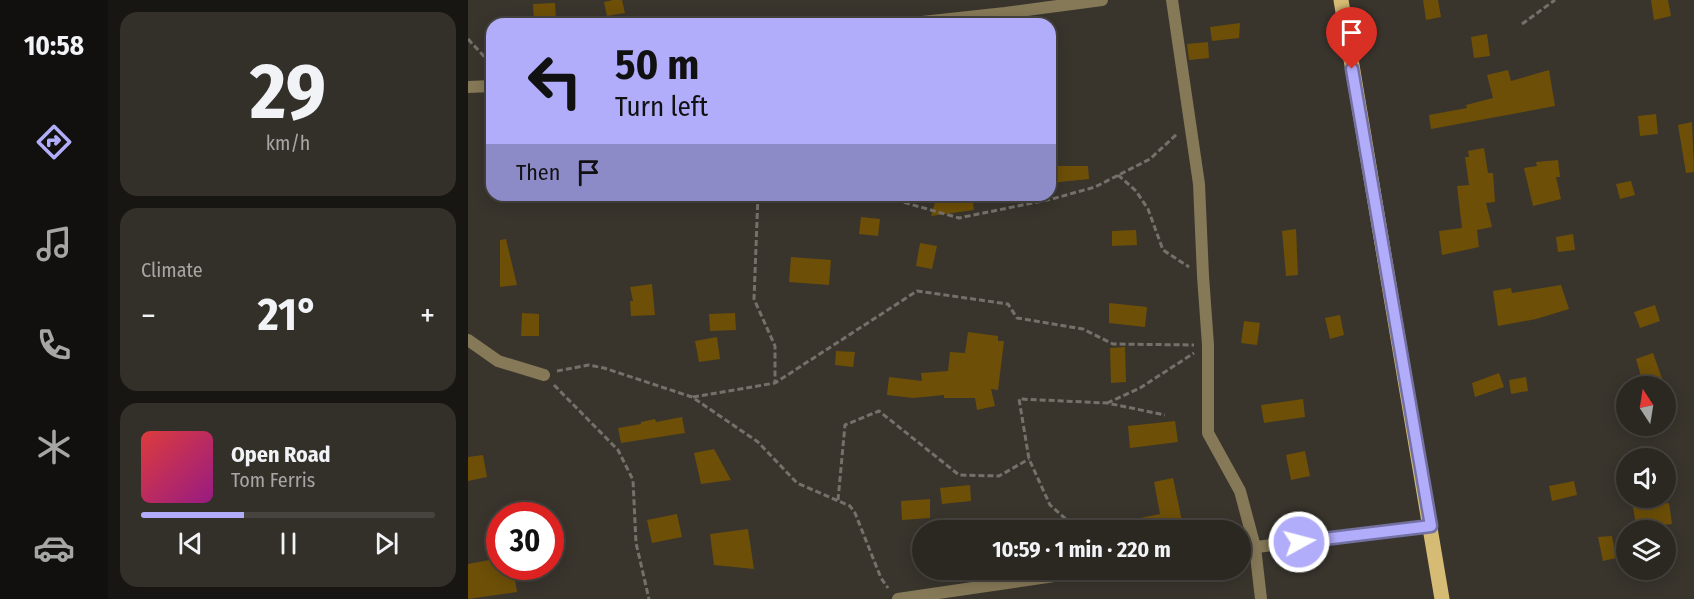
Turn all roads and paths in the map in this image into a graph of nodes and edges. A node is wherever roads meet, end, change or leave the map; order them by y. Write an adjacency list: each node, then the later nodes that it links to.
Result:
1 (1102, 0): 5 (street)
2 (1172, 0): 11 (street)
3 (1341, 0): 28 (main road)
4 (1555, 0): 6 (path)
5 (959, 18)
6 (1522, 24)
7 (468, 39): 8 (path)
8 (486, 58)
9 (486, 86): 10 (street)
10 (468, 87)
11 (1191, 121): 12 (path); 17 (street)
12 (1118, 175): 13 (path); 17 (path)
13 (1056, 198)
14 (758, 201): 21 (path)
15 (899, 201): 16 (path)
16 (1042, 201)
17 (1203, 276): 19 (street)
18 (468, 340): 20 (street)
19 (1208, 345): 21 (path); 23 (path); 30 (street)
20 (544, 375): 22 (path); 32 (path)
21 (775, 383): 22 (path)
22 (692, 397): 26 (path)
23 (1107, 403): 24 (path); 25 (path)
24 (1165, 415)
25 (1029, 459): 26 (path); 27 (path)
26 (838, 500): 33 (path)
27 (1067, 520)
28 (1431, 526): 30 (street); 35 (main road)
29 (1251, 548): 30 (street)
30 (1255, 548): 34 (street)
31 (1027, 580): 33 (street)
32 (649, 599)
33 (899, 599)
34 (1261, 599)
35 (1442, 599)

